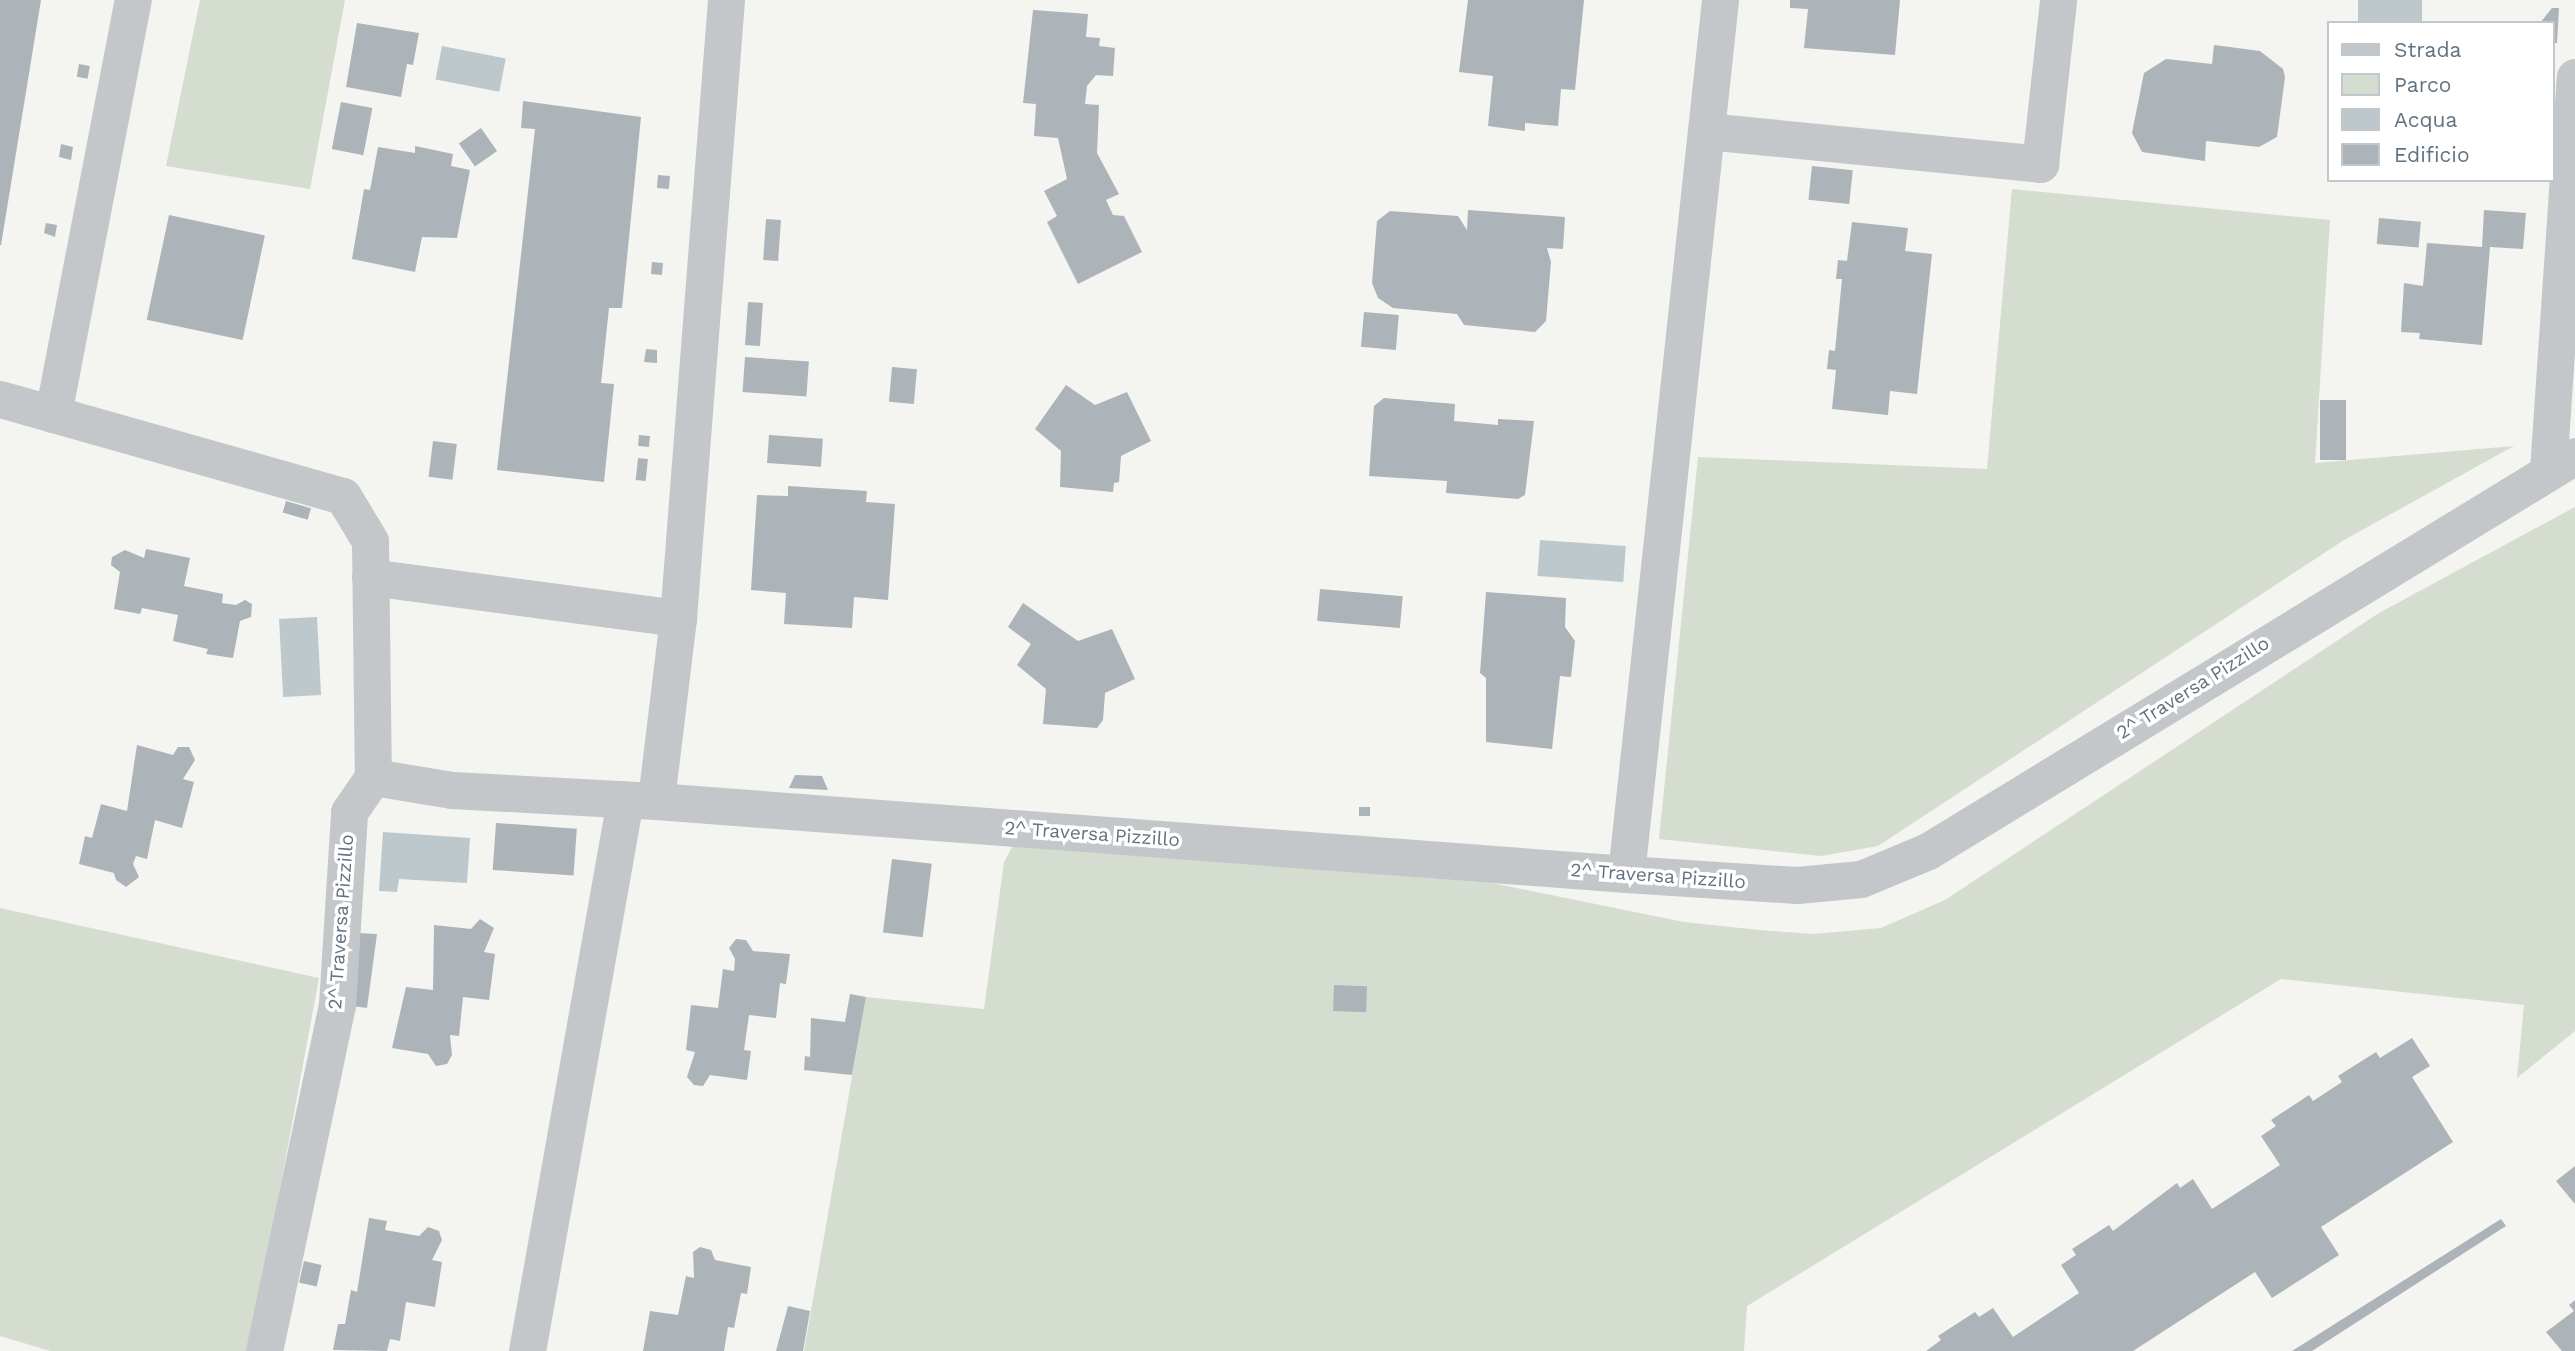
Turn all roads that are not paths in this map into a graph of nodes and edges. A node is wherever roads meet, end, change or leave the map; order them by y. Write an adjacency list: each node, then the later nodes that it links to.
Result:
1 (133, 0): 8 (street)
2 (726, 0): 11 (street)
3 (1720, 0): 6 (street)
4 (2058, 0): 6 (street)
5 (2575, 77): 9 (street)
6 (1706, 131): 14 (street)
7 (0, 399): 8 (street)
8 (54, 414): 10 (street)
9 (2561, 463): 14 (street, 2^ Traversa Pizzillo)
10 (370, 577): 11 (street); 12 (street)
11 (678, 618): 13 (street)
12 (373, 777): 13 (street, 2^ Traversa Pizzillo); 15 (street, 2^ Traversa Pizzillo)
13 (640, 800): 14 (street, 2^ Traversa Pizzillo); 16 (street)
14 (1626, 874)
15 (264, 1351)
16 (527, 1351)

